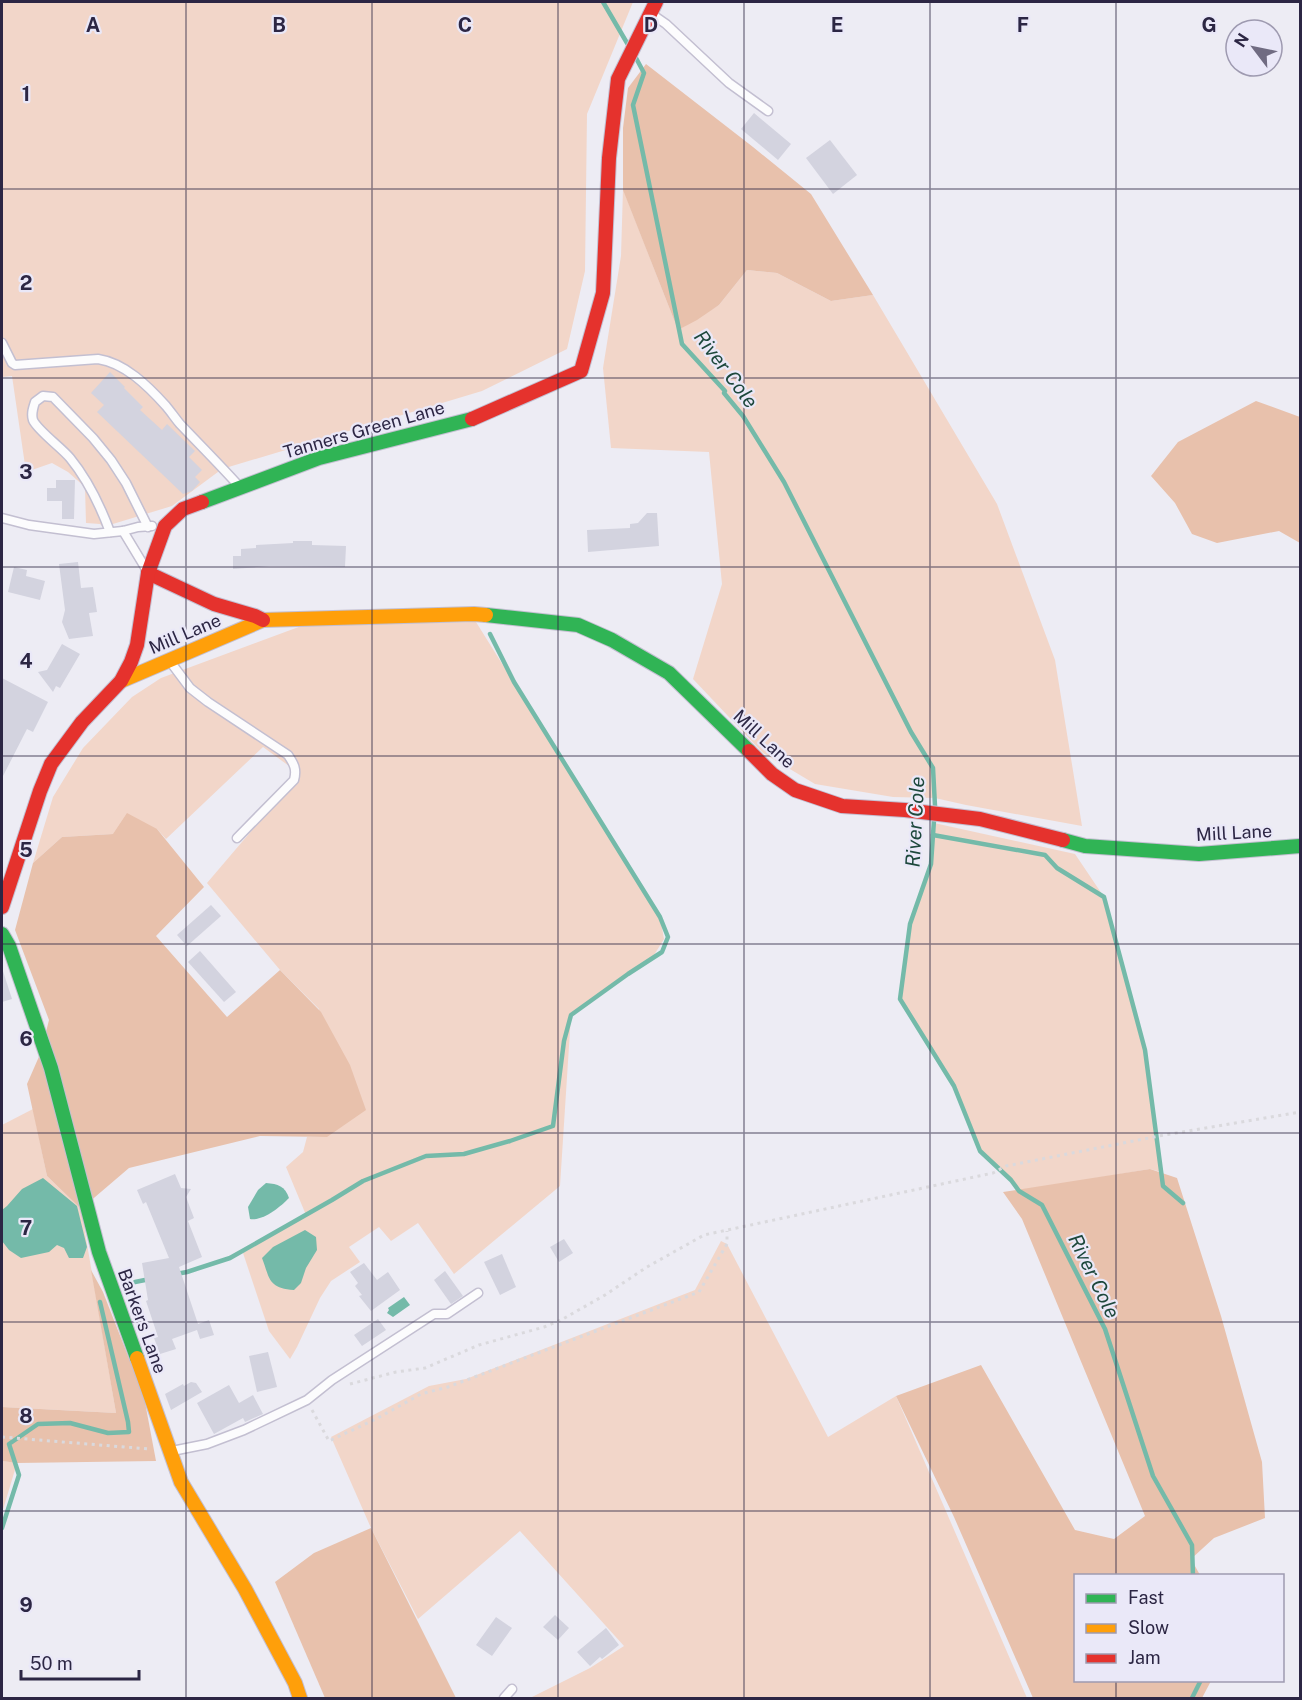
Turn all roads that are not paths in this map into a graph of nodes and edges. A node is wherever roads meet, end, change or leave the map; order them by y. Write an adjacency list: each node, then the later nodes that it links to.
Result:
1 (653, 7): 2 (lane); 4 (street, Tanners Green Lane)
2 (768, 111)
3 (2, 344): 4 (lane)
4 (240, 488): 7 (street, Tanners Green Lane)
5 (2, 518): 9 (lane)
6 (148, 526): 7 (lane); 8 (lane); 9 (lane)
7 (165, 526): 10 (street)
8 (123, 531): 9 (lane); 10 (lane)
9 (110, 532)
10 (148, 573): 11 (street, Mill Lane); 13 (street)
11 (263, 620): 12 (street, Mill Lane); 15 (street, Mill Lane)
12 (170, 661): 13 (street, Mill Lane); 14 (lane)
13 (121, 681): 16 (street)
14 (237, 838)
15 (1300, 846)
16 (2, 907)
17 (2, 934): 19 (street, Barkers Lane)
18 (478, 1293): 19 (lane)
19 (169, 1451): 21 (street, Barkers Lane)
20 (512, 1689): 22 (lane)
21 (300, 1698)
22 (504, 1698)

